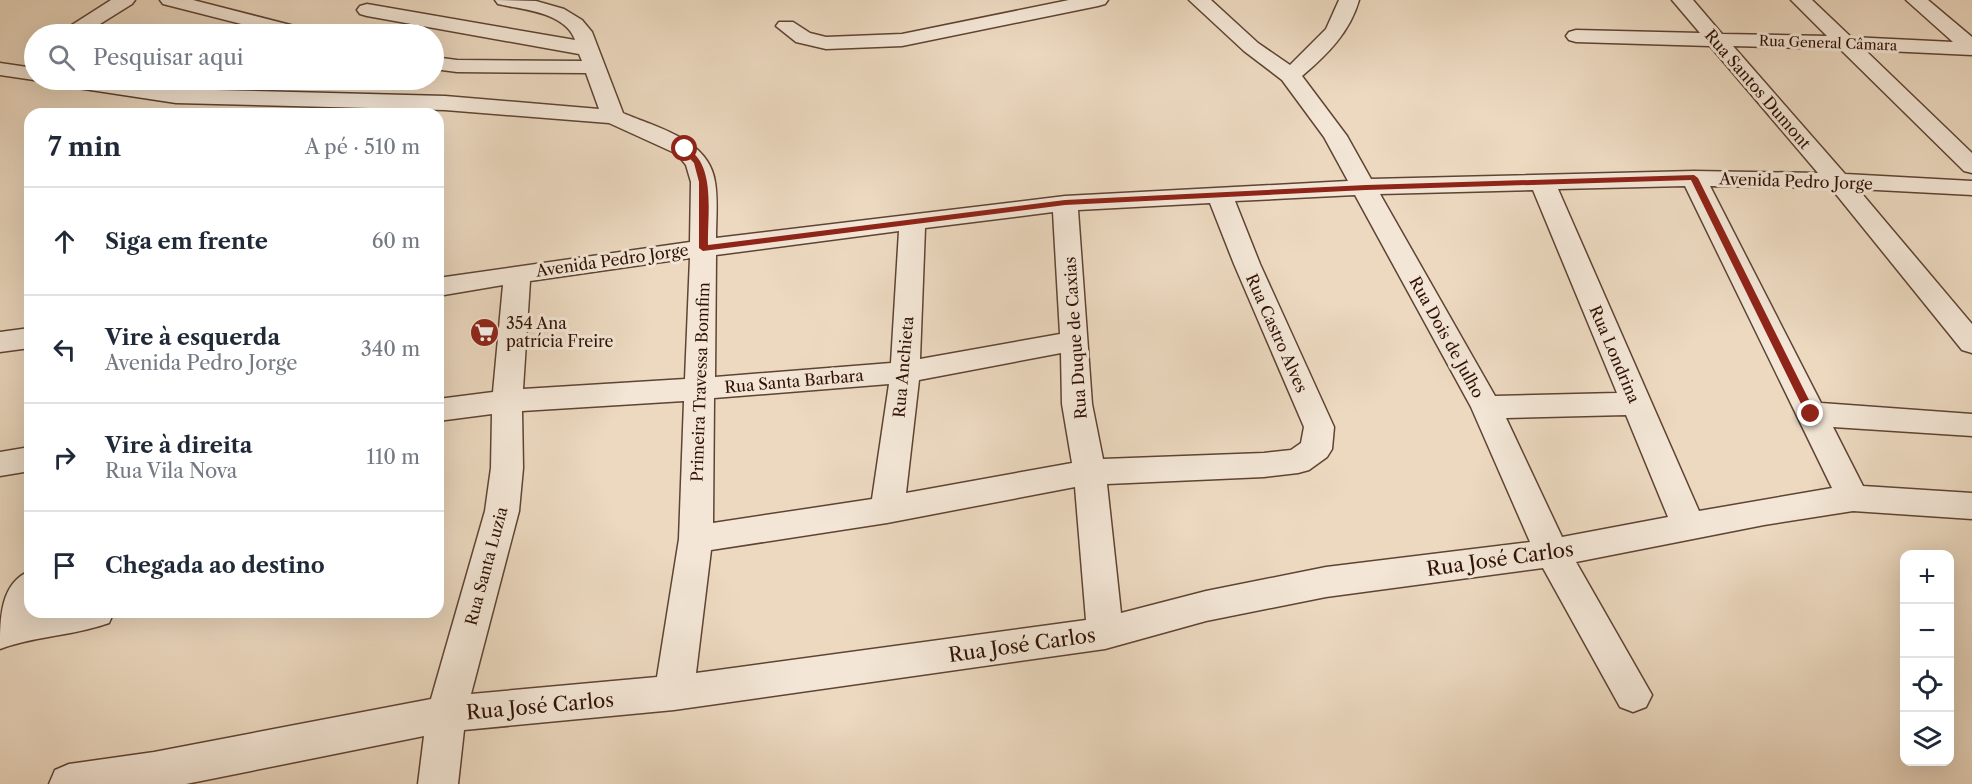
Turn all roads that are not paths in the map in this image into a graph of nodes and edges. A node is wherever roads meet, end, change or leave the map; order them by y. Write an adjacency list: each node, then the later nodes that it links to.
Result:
1 (125, 0): 11 (street)
2 (170, 0): 12 (street)
3 (506, 0): 20 (street)
4 (1098, 0): 15 (street)
5 (1199, 0): 22 (street, Rua Dois de Julho)
6 (1348, 0): 22 (street)
7 (1682, 0): 17 (street, Rua Santos Dumont)
8 (1801, 0): 18 (street)
9 (1916, 0): 19 (street)
10 (367, 10): 13 (street)
11 (87, 24)
12 (264, 24)
13 (432, 24)
14 (444, 26): 20 (street)
15 (786, 26)
16 (1575, 36): 17 (street, Rua General Câmara)
17 (1715, 40): 18 (street, Rua General Câmara); 28 (street, Rua Santos Dumont)
18 (1846, 43): 19 (street, Rua General Câmara); 25 (street)
19 (1972, 48)
20 (591, 58): 21 (street); 24 (street)
21 (444, 64)
22 (1290, 75): 29 (street, Rua Dois de Julho)
23 (134, 90): 24 (street)
24 (613, 117): 34 (street, Primeira Travessa Bomfim)
25 (1972, 166)
26 (1694, 178): 27 (street, Avenida Pedro Jorge); 28 (street, Avenida Pedro Jorge); 47 (street)
27 (1542, 181): 29 (street, Avenida Pedro Jorge); 44 (street, Rua Londrina)
28 (1838, 181): 30 (street, Avenida Pedro Jorge); 40 (street, Rua Santos Dumont)
29 (1366, 187): 31 (street, Avenida Pedro Jorge); 45 (street, Rua Dois de Julho)
30 (1972, 188)
31 (1220, 196): 32 (street, Avenida Pedro Jorge); 51 (street, Rua Castro Alves)
32 (1065, 203): 33 (street, Avenida Pedro Jorge); 38 (street, Rua Duque de Caxias)
33 (912, 223): 34 (street, Avenida Pedro Jorge); 41 (street, Rua Anchieta)
34 (703, 248): 35 (street, Avenida Pedro Jorge); 42 (street, Primeira Travessa Bomfim)
35 (517, 274): 36 (street, Avenida Pedro Jorge); 43 (street, Rua Santa Luzia)
36 (444, 286)
37 (24, 339): 39 (street)
38 (1075, 341): 41 (street, Rua Santa Barbara); 51 (street, Rua Duque de Caxias)
39 (0, 342)
40 (1972, 343)
41 (905, 372): 42 (street, Rua Santa Barbara); 54 (street, Rua Anchieta)
42 (699, 390): 43 (street, Rua Santa Barbara); 56 (street, Primeira Travessa Bomfim)
43 (507, 401): 46 (street, Rua Santa Barbara); 64 (street, Rua Santa Luzia)
44 (1636, 404): 45 (street); 55 (street, Rua Londrina)
45 (1486, 407): 57 (street, Rua Dois de Julho)
46 (444, 409)
47 (1811, 414): 48 (street); 52 (street)
48 (1972, 425)
49 (24, 460): 50 (street)
50 (0, 464)
51 (1090, 472): 54 (street); 61 (street, Rua Duque de Caxias)
52 (1853, 498): 53 (street, Rua José Carlos); 55 (street, Rua José Carlos)
53 (1972, 506)
54 (886, 510): 56 (street)
55 (1689, 527): 57 (street, Rua José Carlos)
56 (696, 539): 62 (street, Primeira Travessa Bomfim)
57 (1552, 553): 61 (street, Rua José Carlos); 63 (street, Rua Dois de Julho)
58 (24, 595): 60 (street)
59 (68, 618): 60 (street)
60 (1, 630)
61 (1105, 633): 62 (street, Rua José Carlos)
62 (674, 693): 64 (street, Rua José Carlos)
63 (1633, 695)
64 (446, 714): 65 (street, Rua José Carlos); 66 (street, Rua Santa Luzia)
65 (69, 784)
66 (438, 784)

